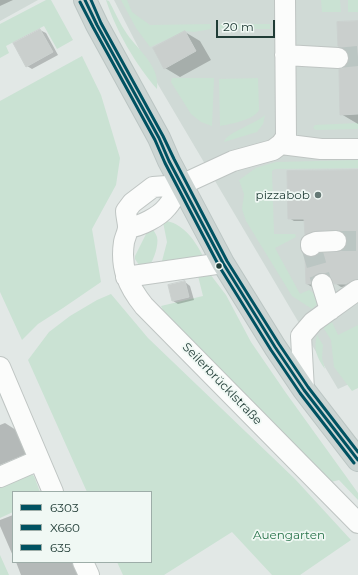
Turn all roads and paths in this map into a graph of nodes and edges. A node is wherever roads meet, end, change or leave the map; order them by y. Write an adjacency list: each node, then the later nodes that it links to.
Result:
1 (85, 0): 7 (main road)
2 (284, 0): 3 (street)
3 (285, 55): 4 (street); 5 (street)
4 (338, 58)
5 (281, 144): 6 (street); 7 (street)
6 (358, 149)
7 (181, 185): 8 (street); 8 (street, Seilerbrücklstraße); 11 (main road)
8 (128, 228): 12 (street, Seilerbrücklstraße)
9 (336, 241): 10 (street)
10 (311, 246)
11 (223, 263): 12 (street); 17 (main road)
12 (126, 278): 22 (street, Seilerbrücklstraße)
13 (322, 284): 15 (street)
14 (358, 290): 15 (street)
15 (330, 310): 17 (street)
16 (0, 367): 18 (street)
17 (304, 390): 19 (main road)
18 (40, 460): 20 (street); 21 (street)
19 (358, 460)
20 (0, 477)
21 (53, 491)
22 (358, 523)
23 (83, 563): 24 (street)
24 (89, 575)

